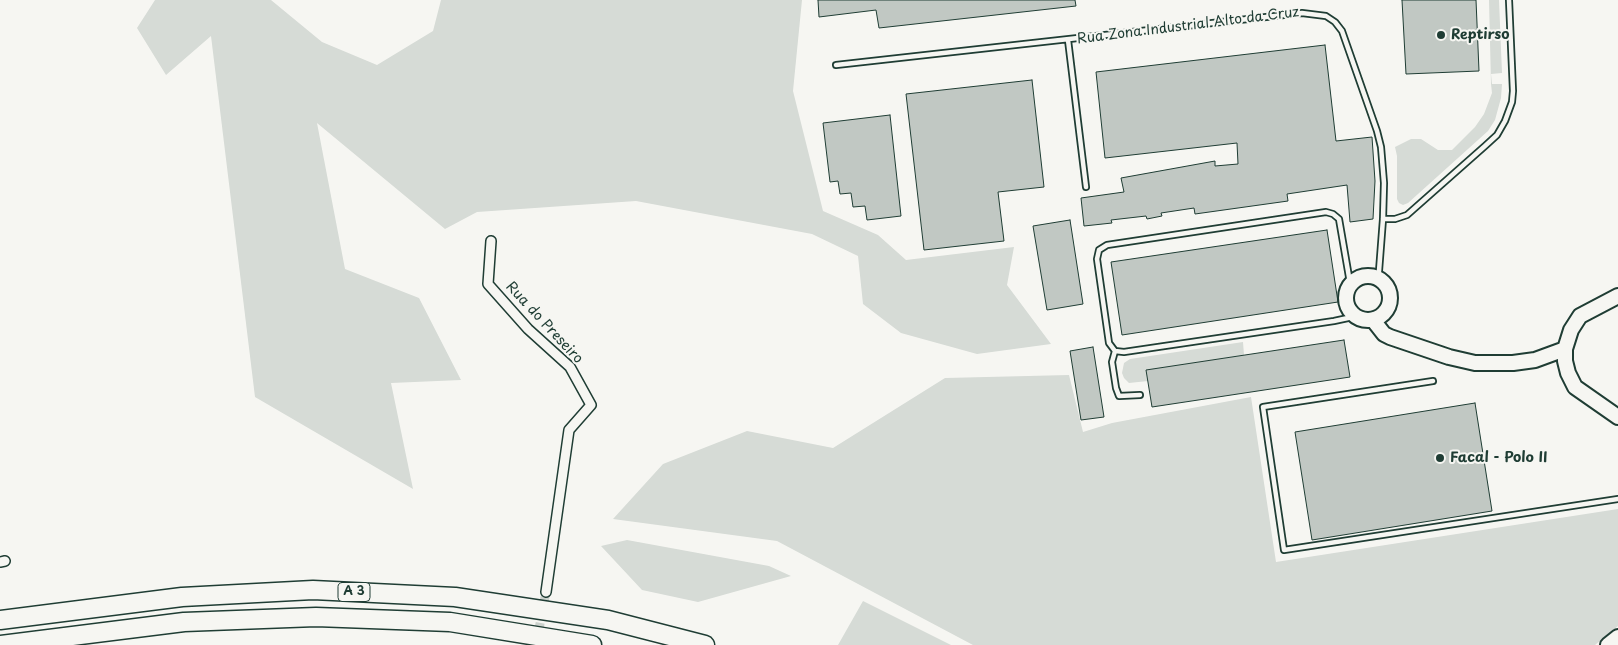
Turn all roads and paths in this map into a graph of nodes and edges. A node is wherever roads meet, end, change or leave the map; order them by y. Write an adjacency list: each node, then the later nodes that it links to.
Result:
1 (1509, 0): 5 (lane)
2 (1068, 40): 3 (lane, Rua Zona Industrial Alto da Cruz); 4 (lane); 5 (lane, Rua Zona Industrial Alto da Cruz)
3 (836, 66)
4 (1086, 188)
5 (1383, 219): 7 (lane, Rua Zona Industrial Alto da Cruz)
6 (491, 241): 18 (street, Rua do Preseiro)
7 (1377, 277): 8 (street); 11 (street)
8 (1353, 282): 10 (street); 13 (lane)
9 (1618, 296): 12 (street)
10 (1353, 314): 11 (street); 13 (lane)
11 (1373, 320): 12 (street)
12 (1565, 349): 16 (street)
13 (1115, 351): 15 (lane)
14 (1433, 381): 17 (lane)
15 (1140, 395)
16 (1618, 417)
17 (1618, 499)
18 (546, 592)
19 (0, 620): 23 (highway, A 3)
20 (1618, 637): 24 (street)
21 (2, 645): 22 (highway, A 3)
22 (592, 645)
23 (705, 645)
24 (1608, 645)

